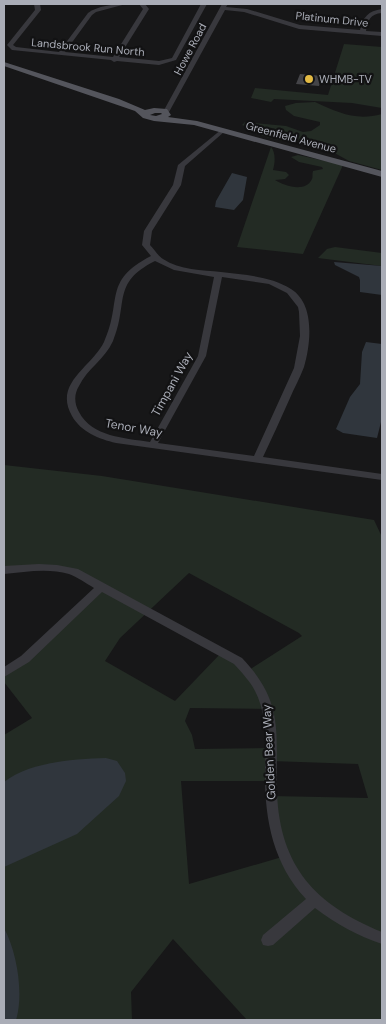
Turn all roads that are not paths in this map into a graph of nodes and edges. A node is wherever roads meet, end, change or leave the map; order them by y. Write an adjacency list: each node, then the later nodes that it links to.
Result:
1 (37, 4): 9 (street, Landsbrook Run North)
2 (123, 4): 9 (street)
3 (142, 4): 10 (street)
4 (204, 4): 10 (street, Landsbrook Run North)
5 (224, 6): 7 (street, Platinum Drive); 12 (street, Howe Road)
6 (382, 11): 7 (street)
7 (363, 32): 8 (street, Platinum Drive)
8 (382, 34)
9 (60, 54): 10 (street, Landsbrook Run North)
10 (114, 60)
11 (4, 64): 13 (main road)
12 (170, 102): 13 (street); 14 (street, Howe Road)
13 (151, 111): 14 (main road, Greenfield Avenue)
14 (164, 115): 15 (main road, Greenfield Avenue)
15 (222, 131): 16 (main road, Greenfield Avenue); 17 (street)
16 (382, 174)
17 (154, 258): 18 (street); 19 (street, Tenor Way)
18 (219, 274): 19 (street, Timpani Way); 20 (street)
19 (153, 444): 20 (street, Tenor Way)
20 (258, 459): 21 (street, Tenor Way)
21 (382, 477)
22 (4, 570): 23 (street, Golden Bear Way)
23 (101, 587): 24 (street); 25 (street, Golden Bear Way)
24 (4, 673)
25 (315, 900): 26 (street, Golden Bear Way); 27 (street)
26 (382, 938)
27 (268, 940)

